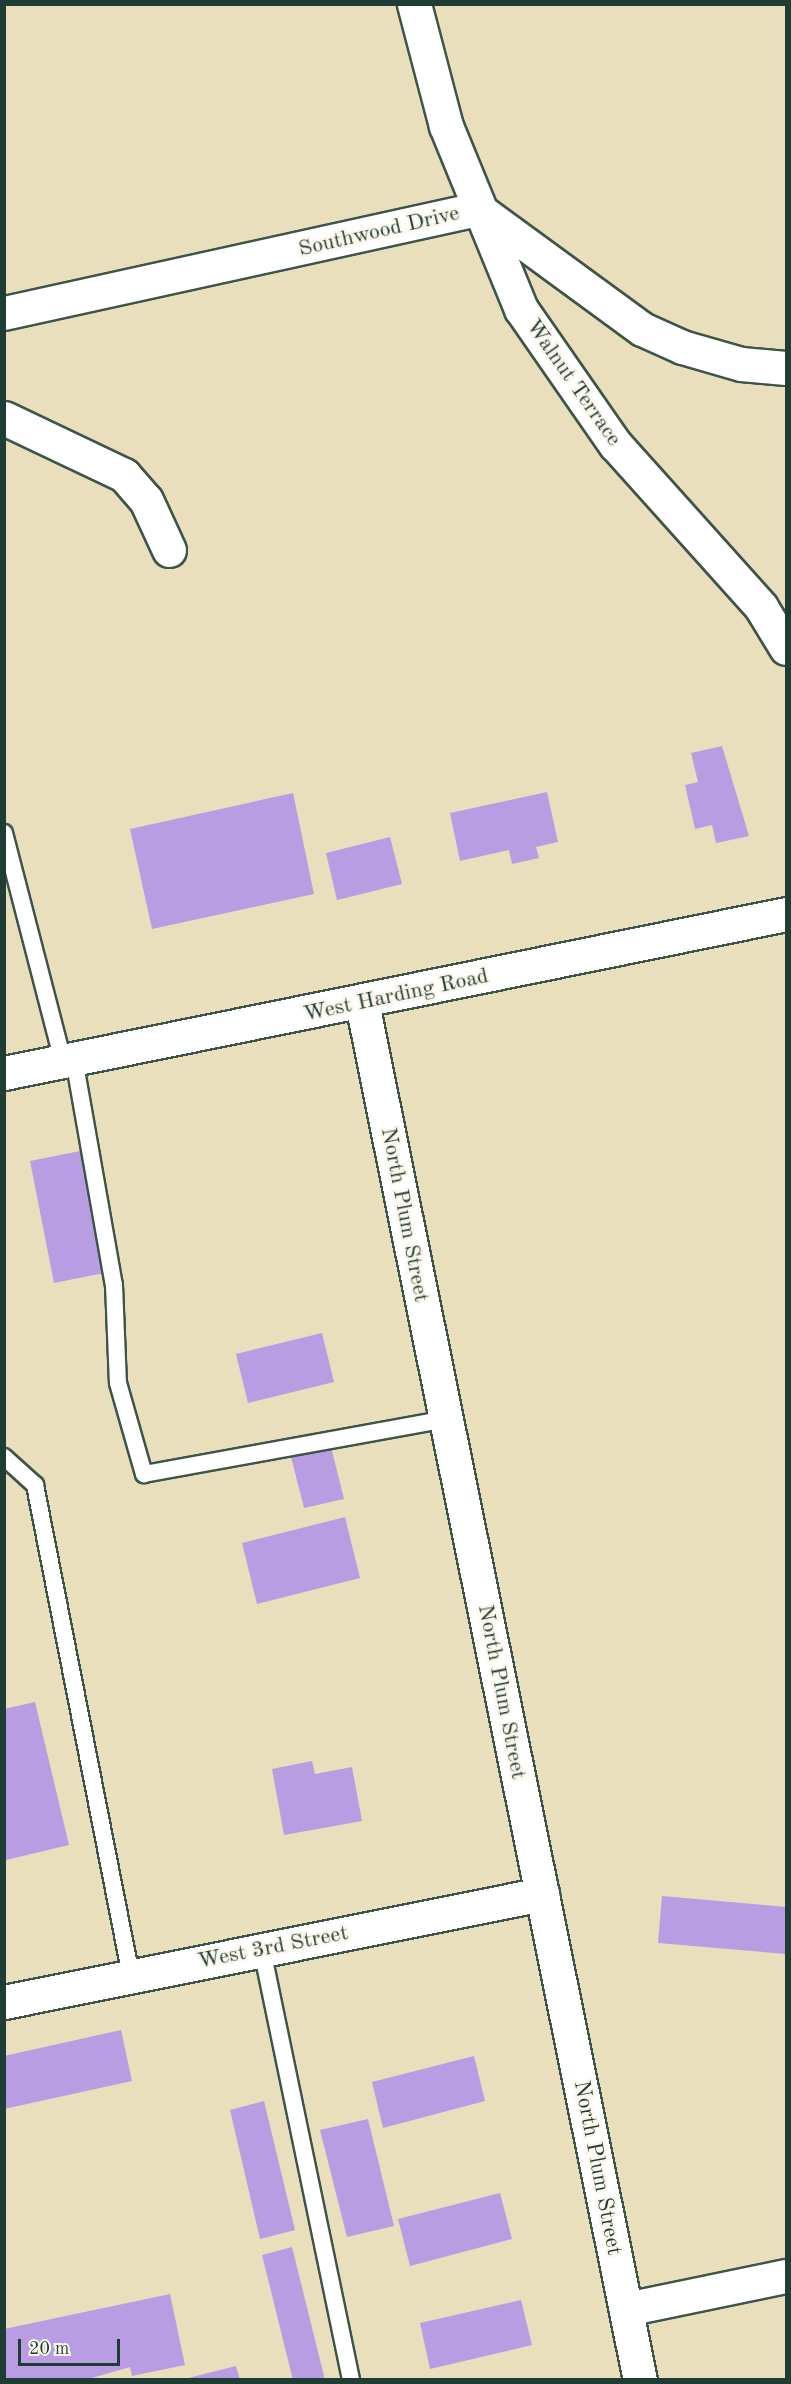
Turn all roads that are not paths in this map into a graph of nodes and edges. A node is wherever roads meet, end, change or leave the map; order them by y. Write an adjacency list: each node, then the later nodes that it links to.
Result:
1 (414, 4): 2 (street, Walnut Terrace)
2 (477, 209): 3 (street, Southwood Drive); 4 (street, Southwood Drive); 7 (street, Walnut Terrace)
3 (4, 313)
4 (786, 368)
5 (4, 418): 6 (street)
6 (169, 550)
7 (786, 648)
8 (4, 833): 11 (lane)
9 (786, 914): 10 (street, West Harding Road)
10 (362, 1004): 11 (street, West Harding Road); 13 (street, North Plum Street)
11 (68, 1060): 12 (street, West Harding Road); 13 (lane)
12 (4, 1073)
13 (446, 1419): 15 (street, North Plum Street)
14 (4, 1457): 17 (lane)
15 (542, 1894): 16 (street, West 3rd Street); 20 (street, North Plum Street)
16 (262, 1950): 17 (street, West 3rd Street); 21 (lane)
17 (131, 1976): 18 (street, West 3rd Street)
18 (4, 2002)
19 (786, 2276): 20 (street)
20 (626, 2309): 22 (street, North Plum Street)
21 (351, 2379)
22 (640, 2379)

